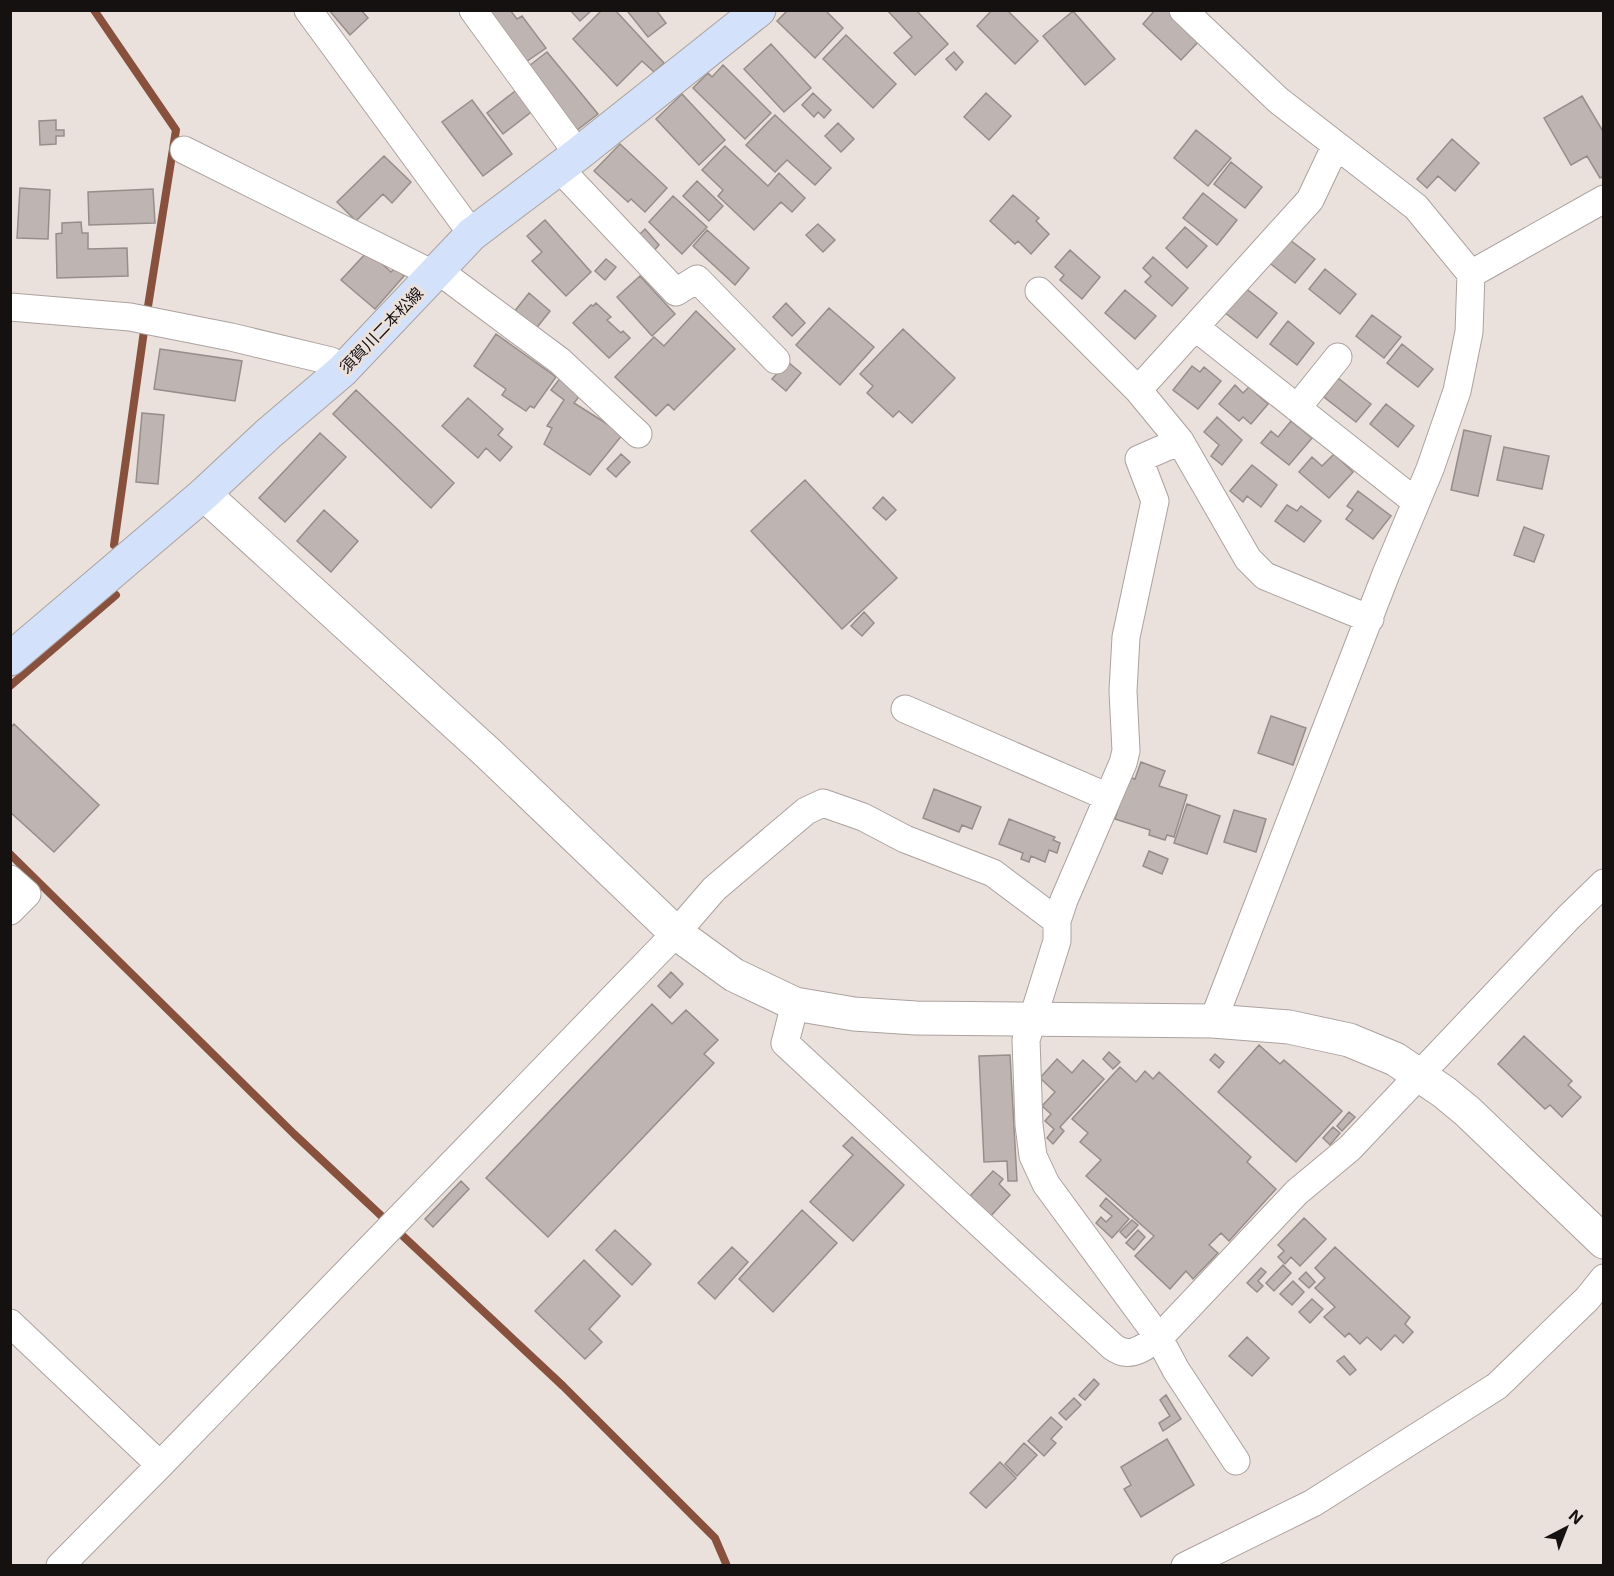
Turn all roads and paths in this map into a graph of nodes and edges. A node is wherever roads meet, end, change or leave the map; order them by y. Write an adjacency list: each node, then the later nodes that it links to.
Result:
1 (308, 10): 9 (street)
2 (473, 10): 7 (street)
3 (759, 10): 7 (main road, 須賀川二本松線)
4 (1184, 10): 5 (street)
5 (1336, 145): 11 (street); 14 (street)
6 (184, 150): 10 (street)
7 (569, 161): 9 (main road, 須賀川二本松線); 16 (street)
8 (1604, 199): 11 (street)
9 (472, 234): 10 (main road, 須賀川二本松線)
10 (437, 273): 17 (main road, 須賀川二本松線); 20 (street)
11 (1471, 274): 23 (street)
12 (1040, 291): 18 (street)
13 (10, 307): 17 (street)
14 (1195, 327): 18 (street); 19 (street)
15 (1338, 357): 19 (street)
16 (776, 360)
17 (342, 371): 22 (main road, 須賀川二本松線)
18 (1138, 390): 21 (street)
19 (1297, 408): 23 (street)
20 (639, 434)
21 (1180, 441): 24 (street); 27 (street)
22 (204, 494): 25 (main road, 須賀川二本松線); 32 (street)
23 (1416, 502): 24 (street)
24 (1370, 619): 35 (street)
25 (10, 659)
26 (905, 709): 27 (street)
27 (1108, 797): 31 (street)
28 (10, 879): 30 (street)
29 (1604, 883): 36 (street)
30 (10, 912)
31 (1057, 921): 32 (street); 34 (street)
32 (676, 933): 33 (street); 42 (street)
33 (795, 1004): 34 (street); 40 (street)
34 (1031, 1018): 35 (street); 40 (street)
35 (1213, 1021): 36 (street)
36 (1420, 1075): 37 (street); 40 (street)
37 (1604, 1242)
38 (1604, 1278): 44 (street)
39 (10, 1323): 42 (street)
40 (1159, 1338): 41 (street)
41 (1236, 1461)
42 (160, 1465): 43 (street)
43 (60, 1566)
44 (1185, 1566)

